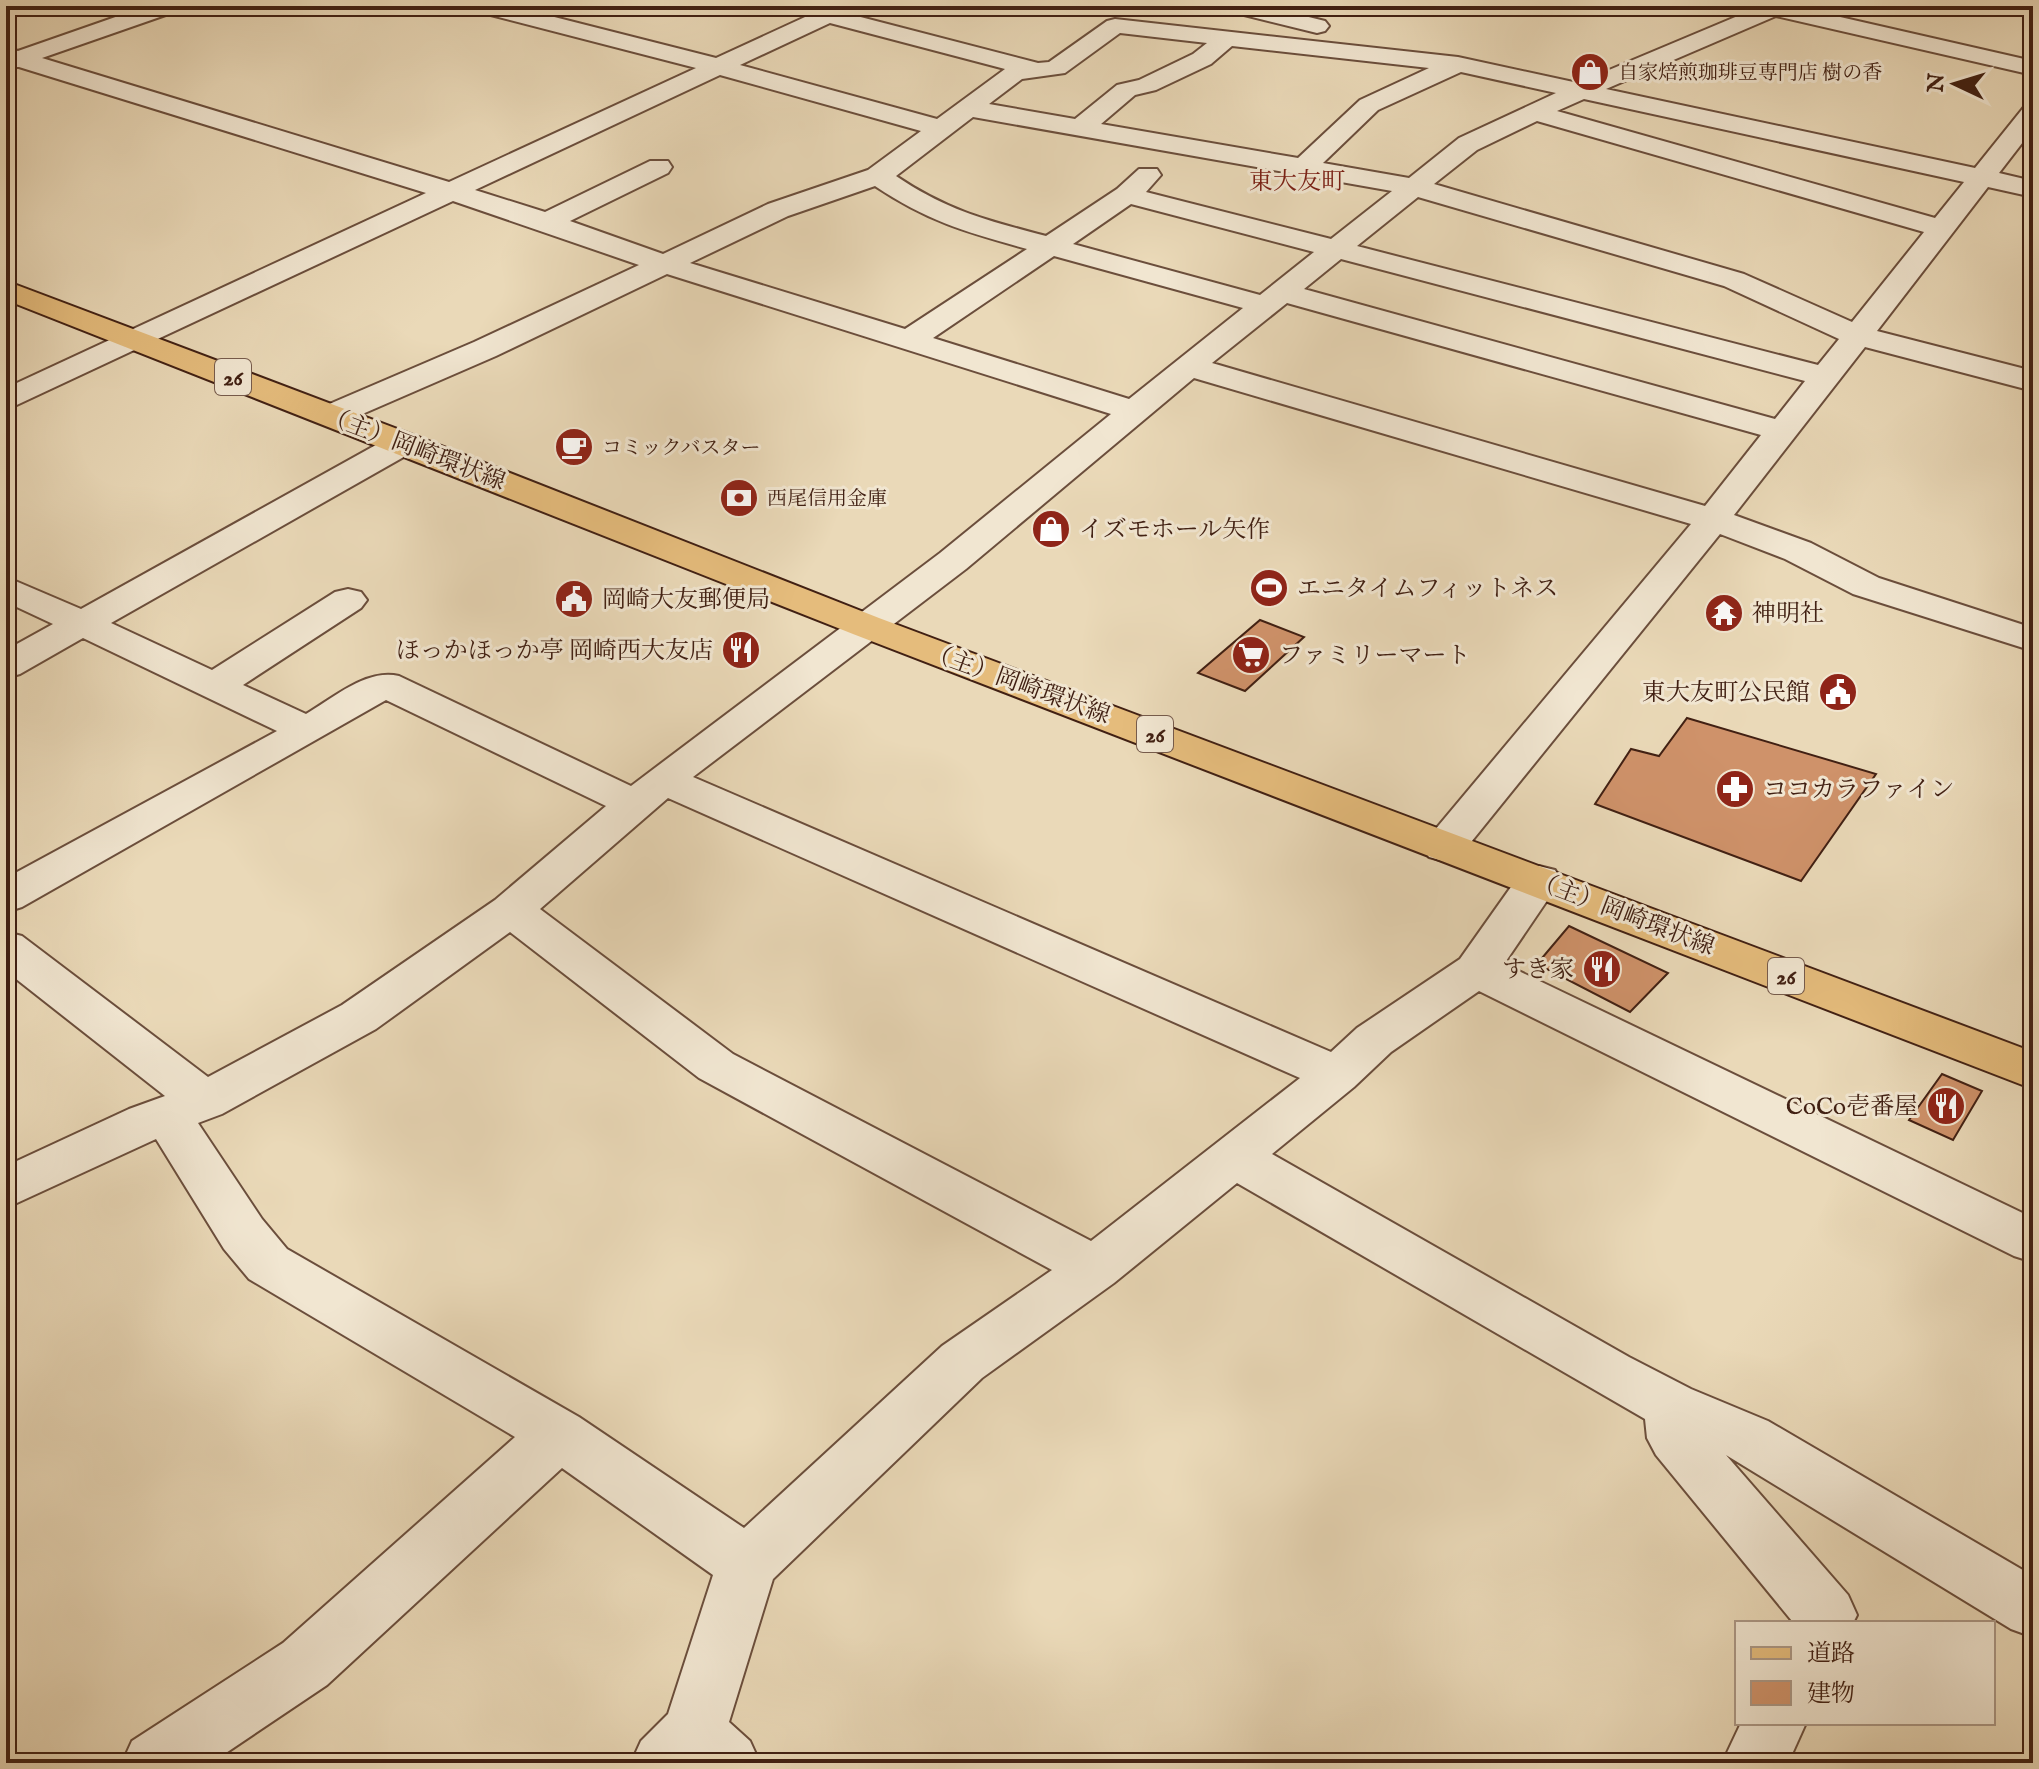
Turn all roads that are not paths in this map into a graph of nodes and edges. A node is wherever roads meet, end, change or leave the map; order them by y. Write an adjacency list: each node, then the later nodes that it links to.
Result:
1 (169, 6): 8 (street)
2 (483, 6): 10 (street)
3 (1236, 6): 9 (street)
4 (1772, 7): 11 (street); 14 (street)
5 (838, 10): 10 (street); 12 (street)
6 (1114, 12): 7 (street); 12 (street)
7 (1226, 39): 9 (street); 13 (street)
8 (10, 59): 27 (street)
9 (1458, 64): 14 (street); 21 (street)
10 (720, 67): 19 (street); 27 (street)
11 (2033, 68)
12 (1046, 69): 13 (street); 15 (street)
13 (1147, 85): 18 (street)
14 (1580, 91): 16 (street); 24 (street)
15 (968, 108): 18 (street); 19 (street)
16 (1532, 112): 25 (street); 30 (street)
17 (2033, 112): 24 (street)
18 (1080, 128): 20 (street)
19 (943, 129): 23 (street)
20 (1179, 145): 21 (street); 28 (street)
21 (1305, 166): 25 (street)
22 (659, 167): 29 (street)
23 (878, 176): 31 (street); 33 (street)
24 (1980, 177): 26 (street); 30 (street)
25 (1414, 187): 32 (street); 36 (street)
26 (2033, 189)
27 (447, 191): 29 (street); 37 (street)
28 (1127, 195): 31 (street); 32 (street)
29 (546, 222): 33 (street)
30 (1940, 228): 36 (street)
31 (1049, 247): 35 (street); 38 (street)
32 (1332, 250): 35 (street); 40 (street)
33 (662, 263): 38 (street); 44 (street)
34 (6, 290): 37 (main road, （主）岡崎環状線 / 26)
35 (1272, 299): 39 (street); 45 (street)
36 (1856, 335): 40 (street); 41 (street)
37 (135, 340): 42 (street); 44 (main road, （主）岡崎環状線 / 26)
38 (910, 340): 43 (street)
39 (1189, 366): 43 (street); 47 (street)
40 (1824, 376): 45 (street)
41 (2033, 381)
42 (6, 400)
43 (1134, 411): 51 (street)
44 (332, 415): 46 (main road, （主）岡崎環状線 / 26)
45 (1782, 431): 47 (street)
46 (404, 443): 50 (street); 51 (main road, （主）岡崎環状線 / 26)
47 (1713, 519): 52 (street); 57 (street)
48 (6, 588): 50 (street)
49 (348, 600): 54 (street)
50 (80, 623): 53 (street); 54 (street)
51 (866, 626): 56 (street); 57 (main road, （主）岡崎環状線 / 26)
52 (2033, 640)
53 (6, 666)
54 (214, 686): 55 (street)
55 (308, 730): 56 (street); 59 (street)
56 (649, 792): 60 (street); 64 (street)
57 (1444, 847): 58 (main road, （主）岡崎環状線 / 26)
58 (1539, 880): 62 (street); 63 (main road, （主）岡崎環状線 / 26)
59 (6, 897)
60 (511, 910): 65 (street); 69 (street)
61 (6, 947): 65 (street)
62 (1476, 970): 64 (street); 68 (street)
63 (2033, 1071)
64 (1337, 1075): 66 (street)
65 (186, 1108): 67 (street); 71 (street)
66 (1233, 1156): 69 (street); 70 (street)
67 (6, 1188)
68 (2033, 1241)
69 (1095, 1268): 72 (street)
70 (1671, 1406): 73 (street); 74 (street)
71 (559, 1434): 72 (street); 76 (street)
72 (747, 1564): 75 (street)
73 (2033, 1609)
74 (1823, 1621)
75 (695, 1753)
76 (155, 1763)

